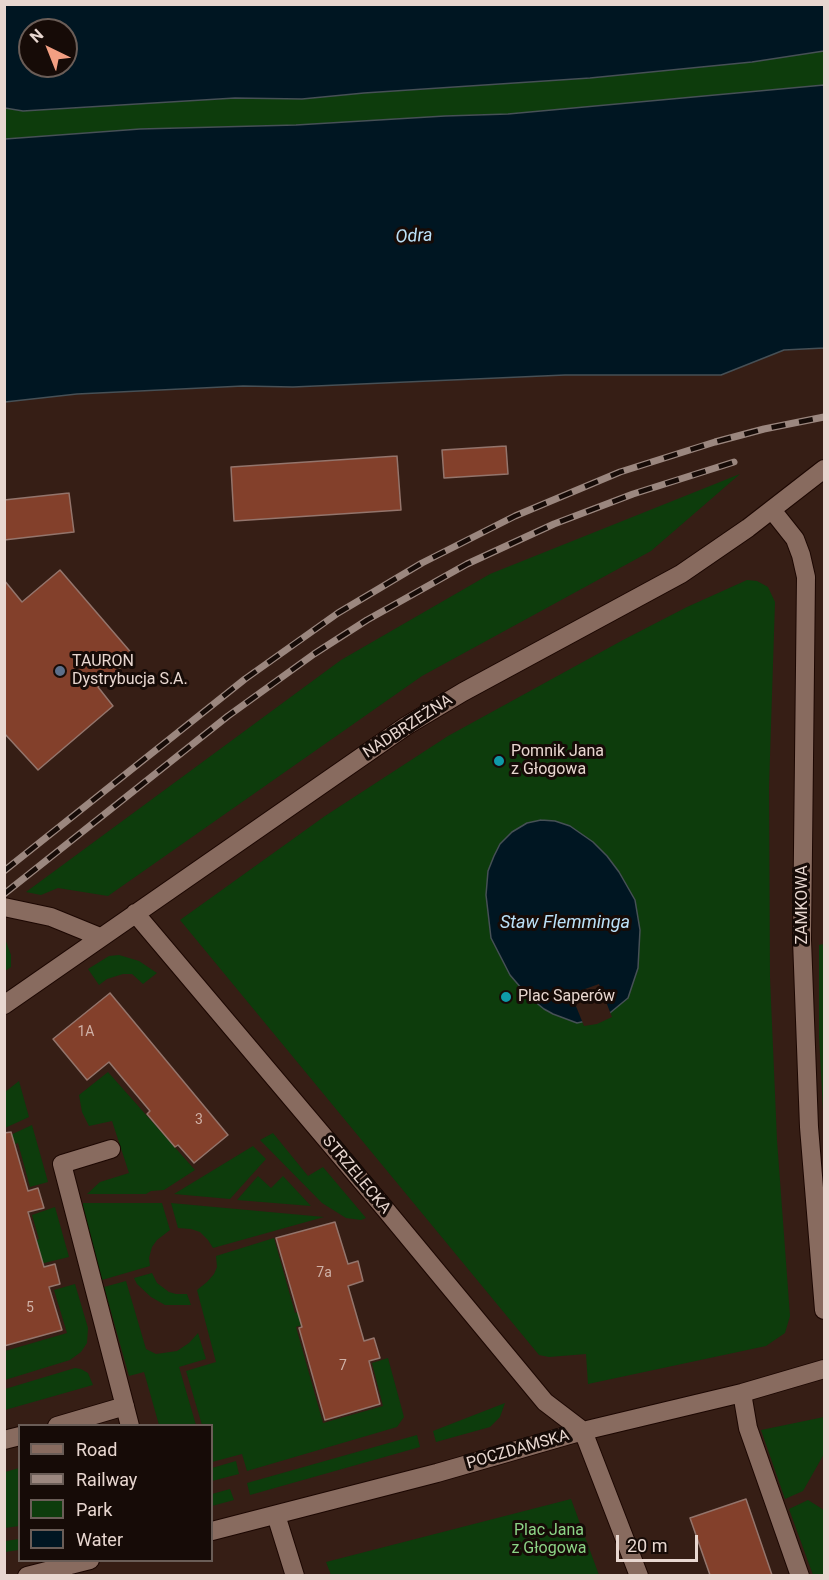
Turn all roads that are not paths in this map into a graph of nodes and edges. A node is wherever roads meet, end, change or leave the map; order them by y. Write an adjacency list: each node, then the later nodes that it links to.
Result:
1 (825, 470): 2 (street, NADBRZEŻNA)
2 (772, 510): 4 (street, NADBRZEŻNA); 8 (street, ZAMKOWA)
3 (11, 908): 5 (street)
4 (135, 913): 5 (street, NADBRZEŻNA); 14 (street, STRZELECKA)
5 (100, 937): 6 (street, NADBRZEŻNA)
6 (4, 1005)
7 (111, 1149): 11 (street)
8 (825, 1310)
9 (825, 1369): 10 (street, POCZDAMSKA)
10 (742, 1393): 14 (street, POCZDAMSKA); 21 (street)
11 (125, 1406): 12 (street); 13 (street)
12 (61, 1424)
13 (130, 1424)
14 (583, 1431): 15 (street, POCZDAMSKA); 20 (street)
15 (276, 1515): 16 (street, POCZDAMSKA); 19 (street)
16 (213, 1531)
17 (82, 1562): 18 (street)
18 (27, 1575)
19 (295, 1575)
20 (639, 1575)
21 (800, 1575)

